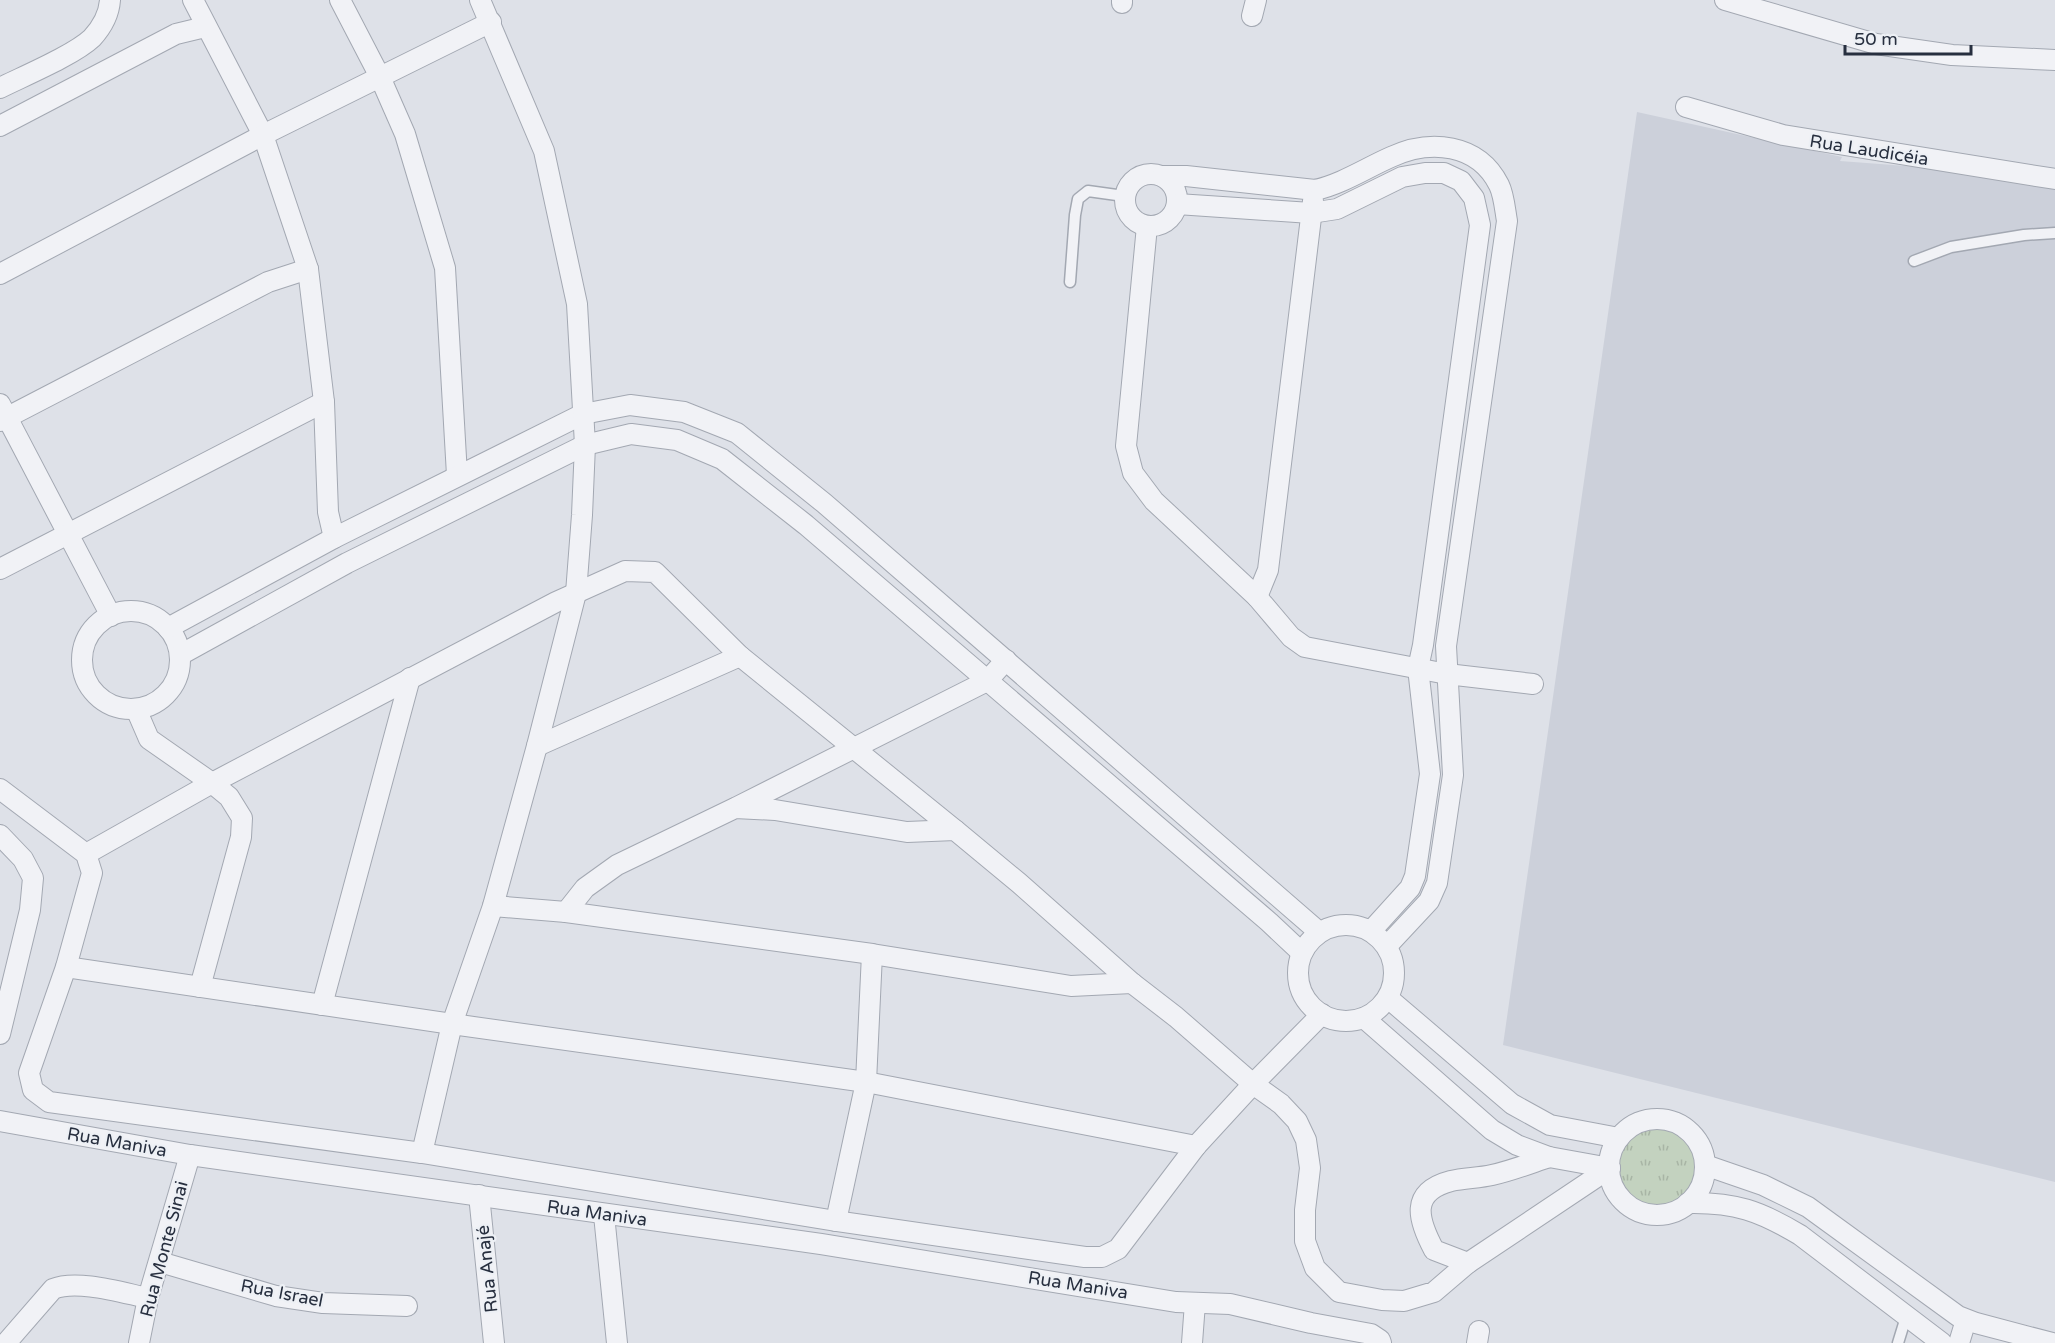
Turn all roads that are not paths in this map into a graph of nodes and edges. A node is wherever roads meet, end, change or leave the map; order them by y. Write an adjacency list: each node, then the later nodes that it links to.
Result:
1 (110, 0): 10 (street)
2 (193, 0): 7 (street)
3 (340, 0): 9 (street)
4 (480, 0): 6 (street)
5 (1725, 0): 8 (street)
6 (491, 22): 9 (street); 28 (street)
7 (205, 27): 12 (street); 13 (street)
8 (2055, 60)
9 (380, 77): 13 (street); 30 (street)
10 (0, 88)
11 (1686, 107): 15 (street, Rua Laudicéia)
12 (0, 126)
13 (263, 135): 23 (street); 24 (street)
14 (1162, 176): 16 (street); 17 (street); 18 (street)
15 (2055, 179)
16 (1315, 190): 19 (street); 44 (street)
17 (1125, 196): 20 (street); 25 (lane)
18 (1177, 204): 19 (street); 20 (street)
19 (1311, 213): 37 (street); 43 (street)
20 (1147, 226): 37 (street)
21 (2055, 233): 22 (lane)
22 (1914, 261)
23 (308, 269): 26 (street); 27 (street)
24 (0, 274)
25 (1070, 282)
26 (324, 402): 33 (street); 34 (street)
27 (2, 414): 33 (street)
28 (583, 414): 29 (street); 30 (street); 31 (street)
29 (585, 445): 32 (street); 36 (street); 40 (street)
30 (457, 475): 34 (street)
31 (824, 503): 32 (street); 42 (street)
32 (806, 525): 46 (street)
33 (69, 535): 35 (street); 38 (street)
34 (334, 538): 39 (street)
35 (0, 569)
36 (576, 593): 41 (street); 45 (street); 49 (street)
37 (1257, 597): 43 (street)
38 (111, 616): 39 (street); 48 (street)
39 (168, 628): 40 (street)
40 (180, 655): 48 (street)
41 (740, 656): 49 (street); 50 (street)
42 (1006, 660): 46 (street); 60 (street)
43 (1418, 668): 44 (street); 59 (street)
44 (1447, 674): 47 (street); 61 (street)
45 (410, 678): 51 (street); 68 (street)
46 (987, 681): 50 (street); 62 (street)
47 (1533, 684)
48 (136, 709): 51 (street)
49 (537, 746): 57 (street)
50 (855, 748): 53 (street); 54 (street)
51 (212, 783): 56 (street); 66 (street)
52 (0, 789): 56 (street)
53 (735, 808): 54 (street); 58 (street)
54 (955, 830): 65 (street)
55 (0, 835): 72 (street)
56 (86, 854): 64 (street)
57 (493, 906): 58 (street); 71 (street)
58 (566, 912): 63 (street)
59 (1371, 931): 60 (street); 61 (street)
60 (1320, 932): 62 (street)
61 (1387, 946): 67 (street)
62 (1302, 953): 69 (street)
63 (872, 954): 65 (street); 73 (street)
64 (66, 967): 66 (street); 78 (street)
65 (1132, 983): 74 (street)
66 (200, 987): 68 (street)
67 (1388, 998): 70 (street); 76 (street)
68 (322, 1005): 71 (street)
69 (1322, 1014): 70 (street); 74 (street)
70 (1364, 1018): 80 (street)
71 (452, 1024): 73 (street); 78 (street)
72 (0, 1034)
73 (866, 1082): 77 (street); 86 (street)
74 (1253, 1084): 77 (street); 88 (street)
75 (0, 1121): 79 (street, Rua Maniva)
76 (1619, 1138): 81 (street); 82 (street)
77 (1196, 1146): 86 (street)
78 (422, 1153): 86 (street)
79 (190, 1155): 83 (street, Rua Maniva); 87 (street, Rua Monte Sinai)
80 (1550, 1157): 82 (street); 88 (street)
81 (1705, 1165): 84 (street); 93 (street)
82 (1610, 1168): 84 (street); 88 (street)
83 (479, 1195): 85 (street, Rua Maniva); 97 (street, Rua Anajé)
84 (1688, 1203): 92 (street)
85 (604, 1215): 90 (street, Rua Maniva); 98 (street)
86 (836, 1221)
87 (160, 1262): 89 (street, Rua Monte Sinai); 91 (street, Rua Israel)
88 (1468, 1263)
89 (148, 1298): 95 (street); 96 (street, Rua Monte Sinai)
90 (1195, 1303): 94 (street, Rua Maniva); 99 (street)
91 (407, 1306)
92 (1906, 1317): 100 (lane); 101 (street)
93 (1966, 1320): 102 (street); 103 (street)
94 (1380, 1342)
95 (6, 1343)
96 (139, 1343)
97 (494, 1343)
98 (617, 1343)
99 (1192, 1343)
100 (1898, 1343)
101 (1942, 1343)
102 (1959, 1343)
103 (2052, 1343)

